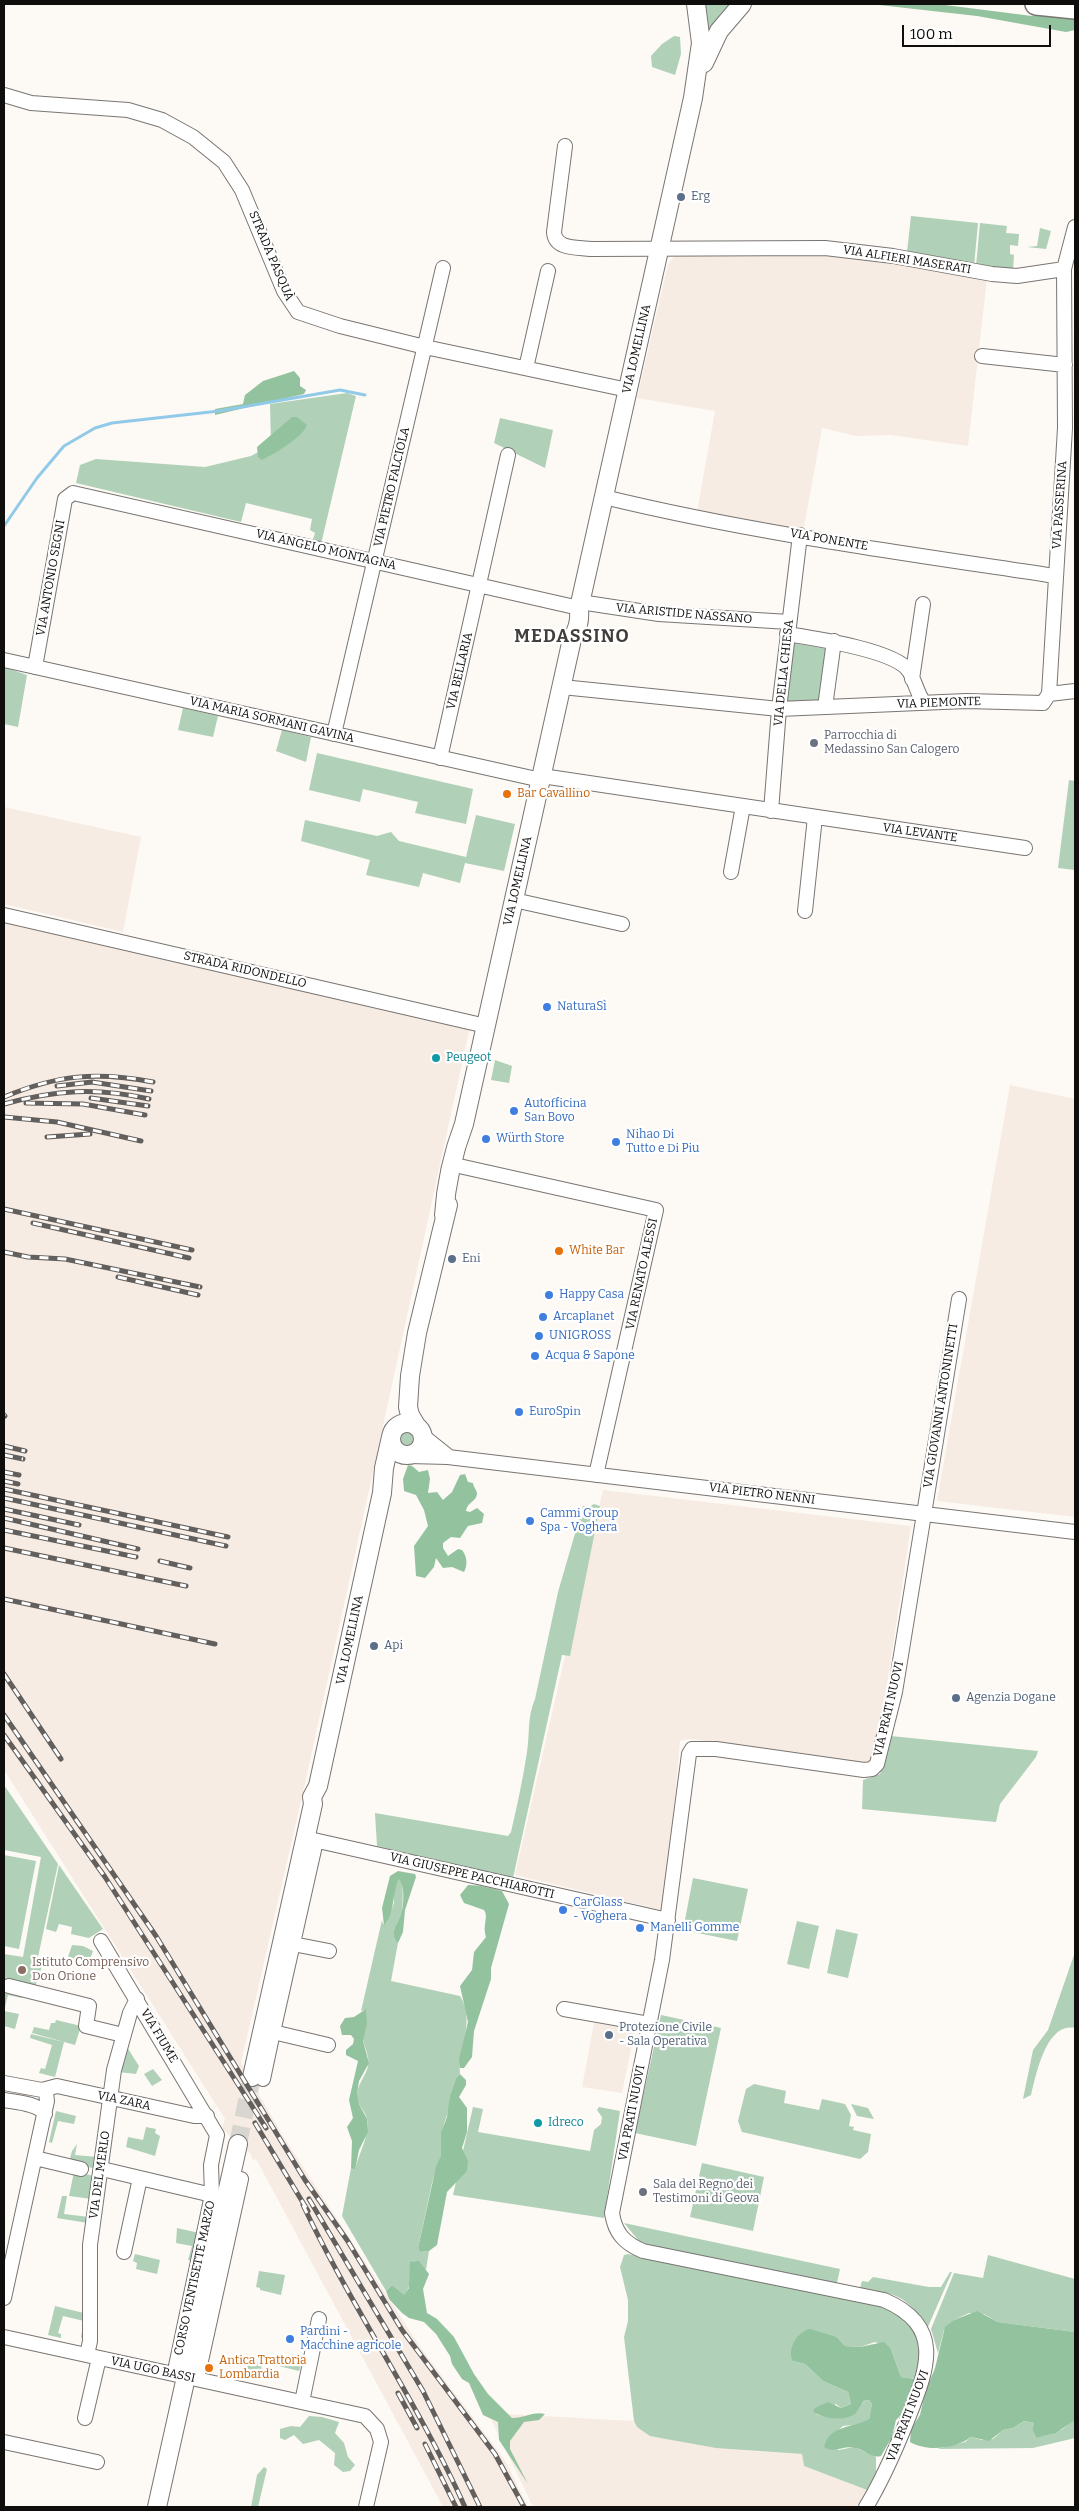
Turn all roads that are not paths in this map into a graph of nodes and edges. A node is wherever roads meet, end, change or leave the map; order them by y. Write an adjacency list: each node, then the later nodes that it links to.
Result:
1 (696, 4): 5 (main road)
2 (742, 4): 5 (main road)
3 (1036, 4): 4 (highway)
4 (1075, 8)
5 (694, 89): 9 (main road, VIA LOMELLINA)
6 (4, 95): 14 (street, STRADA PASQUÀ)
7 (565, 146): 9 (street, VIA ALFIERI MASERATI)
8 (1075, 227): 11 (street, VIA PASSERINA)
9 (659, 248): 11 (street, VIA ALFIERI MASERATI); 18 (main road, VIA LOMELLINA)
10 (443, 268): 14 (street, VIA PIETRO FALCIOLA)
11 (1064, 269): 13 (street, VIA PASSERINA)
12 (548, 271): 17 (street)
13 (1070, 320): 16 (street, VIA PASSERINA)
14 (425, 347): 17 (street, STRADA PASQUÀ); 23 (street, VIA PIETRO FALCIOLA)
15 (982, 356): 16 (street)
16 (1065, 365): 24 (street, VIA PASSERINA)
17 (526, 368): 18 (street, STRADA PASQUÀ)
18 (628, 390): 21 (main road, VIA LOMELLINA)
19 (508, 455): 25 (street, VIA BELLARIA)
20 (72, 493): 23 (street, VIA ANGELO MONTAGNA); 31 (street, VIA ANTONIO SEGNI)
21 (604, 497): 22 (street, VIA PONENTE); 27 (main road, VIA LOMELLINA)
22 (800, 535): 24 (street, VIA PONENTE); 28 (street, VIA DELLA CHIESA)
23 (374, 562): 25 (street, VIA ANGELO MONTAGNA); 39 (street, VIA PIETRO FALCIOLA)
24 (1055, 576): 35 (street, VIA PASSERINA)
25 (479, 585): 27 (street, VIA ANGELO MONTAGNA); 40 (street, VIA BELLARIA)
26 (923, 604): 32 (street)
27 (579, 606): 28 (street, VIA ARISTIDE NASSANO); 33 (main road, VIA LOMELLINA)
28 (788, 628): 29 (street, VIA ARISTIDE NASSANO); 38 (street, VIA DELLA CHIESA)
29 (834, 641): 32 (street, VIA ARISTIDE NASSANO); 37 (street)
30 (4, 660): 31 (street, VIA MARIA SORMANI GAVINA)
31 (35, 667): 39 (street, VIA MARIA SORMANI GAVINA)
32 (912, 679): 36 (street, VIA ARISTIDE NASSANO)
33 (562, 687): 38 (street); 41 (main road, VIA LOMELLINA)
34 (1075, 691): 35 (street)
35 (1049, 694): 36 (street, VIA PIEMONTE)
36 (924, 703): 37 (street, VIA PIEMONTE)
37 (825, 707): 38 (street, VIA PIEMONTE)
38 (779, 708): 43 (street, VIA DELLA CHIESA)
39 (334, 734): 40 (street, VIA MARIA SORMANI GAVINA)
40 (440, 758): 41 (street, VIA MARIA SORMANI GAVINA)
41 (541, 778): 42 (street, VIA MARIA SORMANI GAVINA); 47 (main road, VIA LOMELLINA)
42 (744, 806): 43 (street, VIA LEVANTE); 46 (street)
43 (771, 811): 44 (street, VIA LEVANTE)
44 (815, 817): 45 (street, VIA LEVANTE); 48 (street)
45 (1025, 848)
46 (731, 872)
47 (514, 900): 50 (street); 51 (main road, VIA LOMELLINA)
48 (805, 911)
49 (4, 915): 51 (street, STRADA RIDONDELLO)
50 (622, 924)
51 (486, 1026): 52 (main road, VIA LOMELLINA)
52 (464, 1124): 53 (main road, VIA LOMELLINA); 54 (main road, VIA LOMELLINA)
53 (459, 1166): 54 (main road, VIA LOMELLINA); 61 (street, VIA RENATO ALESSI)
54 (444, 1215): 56 (main road, VIA LOMELLINA)
55 (959, 1299): 63 (street, VIA GIOVANNI ANTONINETTI)
56 (417, 1333): 57 (main road, VIA LOMELLINA); 58 (main road, VIA LOMELLINA)
57 (420, 1431): 58 (main road); 59 (main road, VIA LOMELLINA); 60 (street)
58 (393, 1433): 59 (main road); 62 (main road, VIA LOMELLINA)
59 (407, 1456): 60 (street, VIA PIETRO NENNI); 62 (main road, VIA LOMELLINA)
60 (448, 1457): 61 (street, VIA PIETRO NENNI)
61 (596, 1475): 63 (street, VIA PIETRO NENNI)
62 (382, 1493): 65 (main road, VIA LOMELLINA)
63 (924, 1514): 64 (street, VIA PIETRO NENNI); 66 (street, VIA PRATI NUOVI)
64 (1075, 1532)
65 (310, 1839): 66 (street, VIA GIUSEPPE PACCHIAROTTI); 68 (street, VIA LOMELLINA); 77 (main road, VIA LOMELLINA)
66 (668, 1920): 73 (street, VIA PRATI NUOVI)
67 (101, 1941): 71 (street, VIA FIUME)
68 (293, 1944): 69 (street); 74 (street, VIA LOMELLINA)
69 (329, 1951)
70 (9, 1986): 75 (street)
71 (137, 1999): 75 (street, VIA DEL MERLO); 83 (street, VIA FIUME)
72 (564, 2009): 73 (street)
73 (649, 2024): 104 (street, VIA PRATI NUOVI)
74 (273, 2032): 76 (street); 77 (street, VIA LOMELLINA)
75 (123, 2035): 80 (street, VIA DEL MERLO)
76 (328, 2045)
77 (258, 2078)
78 (4, 2083): 79 (street, VIA ZARA)
79 (42, 2090): 80 (street, VIA ZARA); 82 (street)
80 (110, 2098): 83 (street, VIA ZARA); 88 (street, VIA DEL MERLO)
81 (4, 2100): 82 (street)
82 (45, 2114): 86 (street)
83 (207, 2116): 84 (street, VIA FIUME)
84 (216, 2131): 91 (street, CORSO VENTISETTE MARZO)
85 (238, 2144): 97 (main road, CORSO VENTISETTE MARZO)
86 (35, 2158): 87 (street); 93 (street)
87 (81, 2169)
88 (102, 2169): 89 (street); 96 (street, VIA DEL MERLO)
89 (140, 2178): 91 (street); 92 (street)
90 (241, 2180): 97 (street, CORSO VENTISETTE MARZO)
91 (212, 2195): 97 (street, CORSO VENTISETTE MARZO)
92 (124, 2252)
93 (4, 2298)
94 (319, 2319): 98 (street)
95 (4, 2337): 96 (street, VIA UGO BASSI)
96 (93, 2357): 97 (street, VIA UGO BASSI); 99 (street, VIA DEL MERLO)
97 (184, 2374): 98 (street, VIA UGO BASSI); 102 (main road, CORSO VENTISETTE MARZO)
98 (302, 2402): 103 (street, VIA UGO BASSI)
99 (85, 2418)
100 (4, 2442): 101 (street)
101 (98, 2462)
102 (157, 2507)
103 (366, 2507)
104 (866, 2507)

